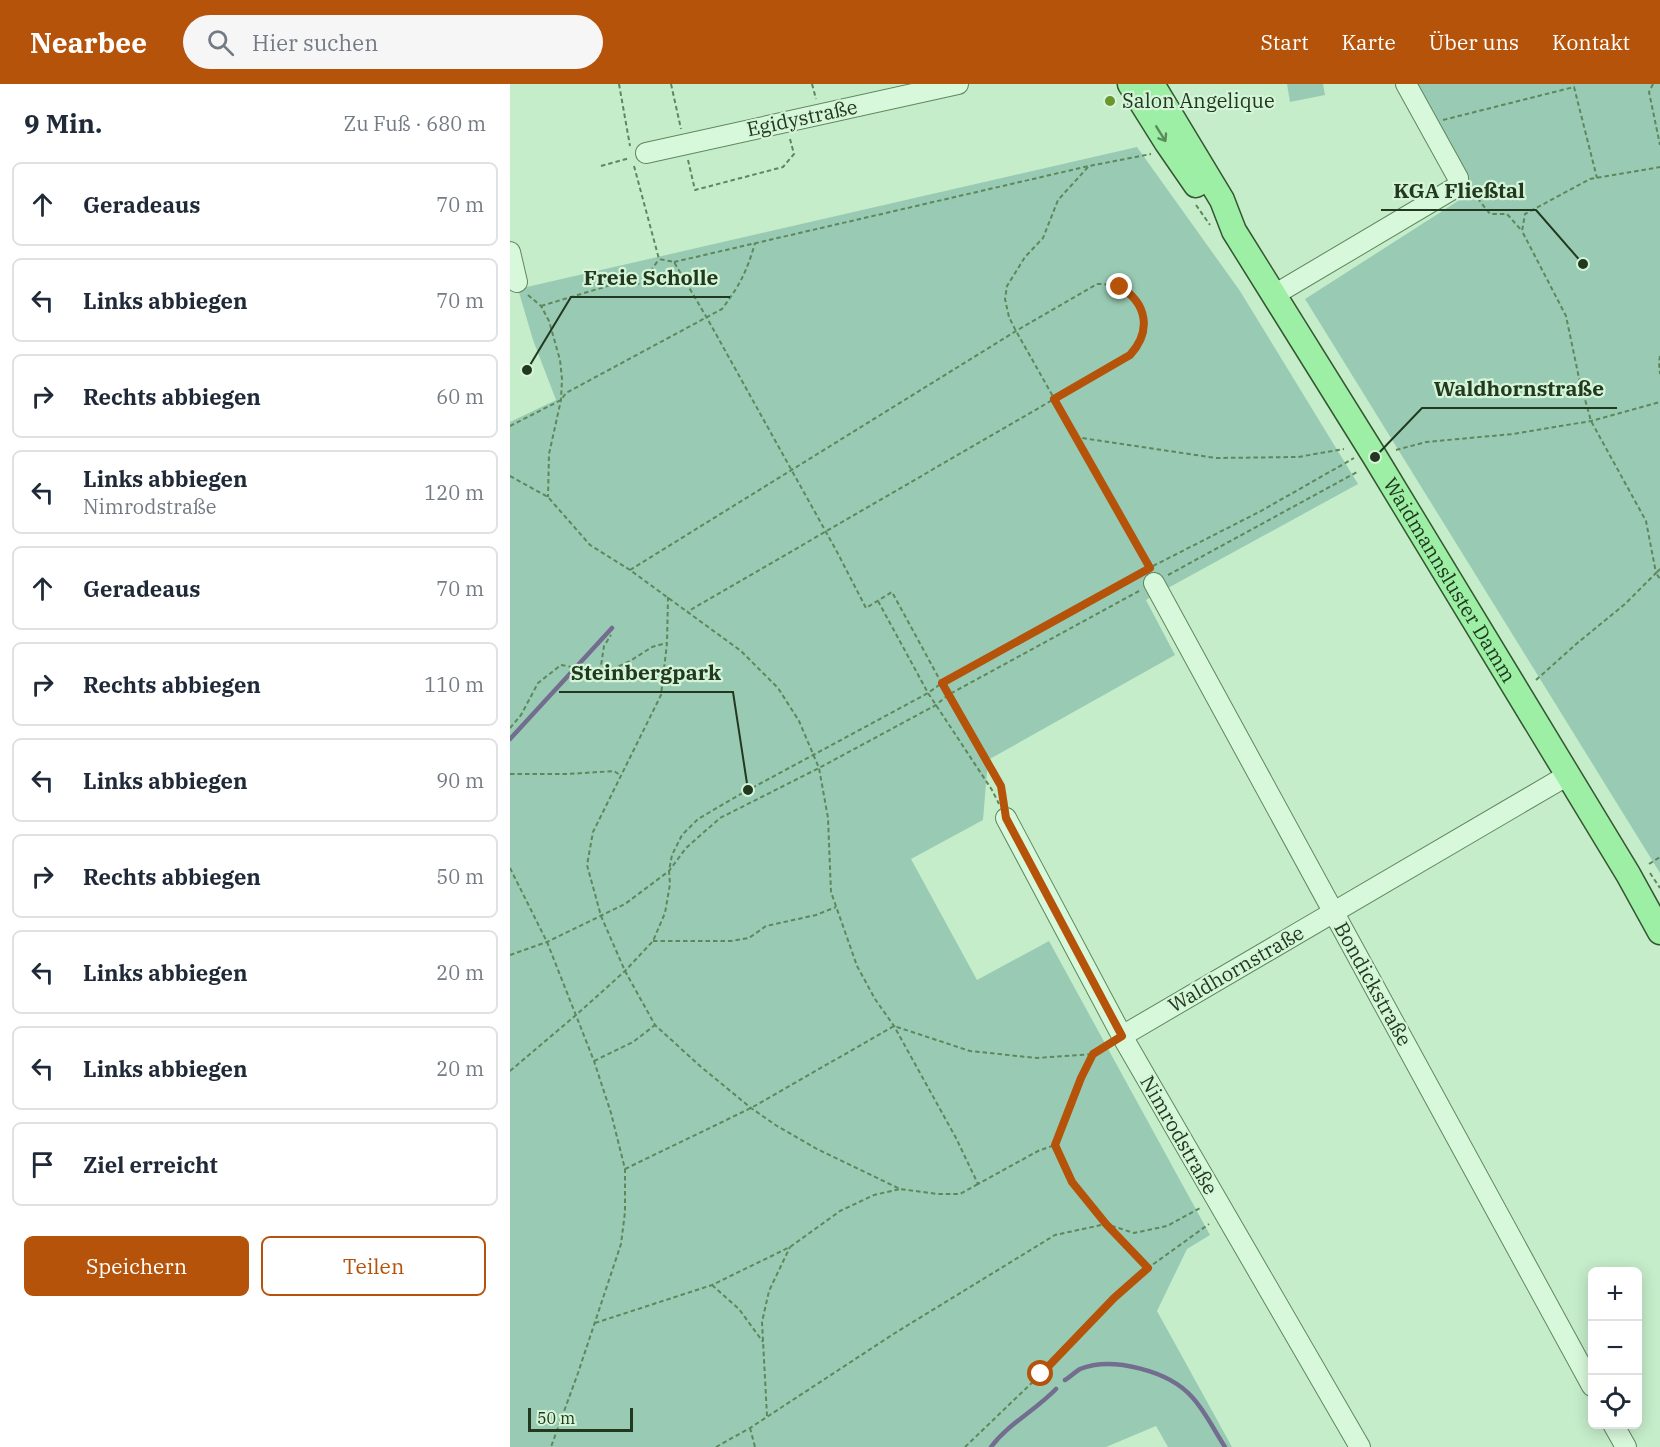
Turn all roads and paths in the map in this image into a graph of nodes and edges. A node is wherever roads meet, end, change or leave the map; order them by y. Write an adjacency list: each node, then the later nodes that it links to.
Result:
1 (619, 84): 12 (path)
2 (671, 84): 10 (path)
3 (957, 84): 9 (street, Egidystraße)
4 (1130, 84): 19 (main road, Waidmannsluster Damm, one-way to 19)
5 (1152, 84): 19 (main road, Waidmannsluster Damm)
6 (1406, 84): 28 (street)
7 (1653, 84): 11 (path)
8 (1439, 121): 17 (path)
9 (785, 122): 10 (street, Egidystraße); 10 (path)
10 (684, 144): 12 (street, Egidystraße)
11 (1660, 145)
12 (638, 150)
13 (1154, 153): 15 (path)
14 (601, 166): 23 (path)
15 (1089, 166): 21 (path); 31 (path)
16 (1660, 167): 17 (path)
17 (1597, 178): 20 (path)
18 (1474, 190): 20 (path)
19 (1234, 231): 28 (main road, Waidmannsluster Damm)
20 (1522, 231): 37 (path)
21 (756, 242): 24 (path); 30 (path)
22 (510, 252): 26 (street)
23 (658, 259): 24 (path); 27 (path)
24 (674, 262): 25 (path)
25 (682, 277): 27 (path); 30 (path)
26 (517, 282): 29 (path)
27 (642, 284): 29 (path)
28 (1274, 296): 68 (main road, Waidmannsluster Damm)
29 (541, 306): 35 (path)
30 (707, 318): 35 (path); 43 (path)
31 (1016, 331): 34 (path); 34 (path); 43 (path)
32 (1660, 356): 33 (path)
33 (1660, 374)
34 (1054, 399): 39 (path); 46 (path)
35 (561, 400): 38 (path); 45 (path)
36 (1660, 402): 37 (path)
37 (1591, 421): 41 (path); 49 (path)
38 (510, 426)
39 (1075, 437): 40 (path); 50 (path)
40 (1344, 449)
41 (1396, 450)
42 (1350, 460): 50 (path)
43 (791, 470): 46 (path); 48 (path)
44 (510, 476): 45 (path)
45 (548, 497): 48 (path)
46 (825, 532): 53 (path); 54 (path)
47 (1660, 569): 49 (path)
48 (630, 570): 52 (path)
49 (1656, 573): 51 (path); 58 (path)
50 (1148, 574): 59 (path); 75 (street, Bondickstraße)
51 (1660, 579)
52 (668, 596): 54 (path); 56 (path)
53 (878, 601): 59 (path); 60 (path)
54 (687, 612): 64 (path)
55 (611, 635): 57 (path)
56 (667, 643): 57 (path); 67 (path)
57 (600, 672): 63 (path)
58 (1536, 680)
59 (942, 683): 60 (path); 61 (path)
60 (928, 693): 62 (path); 64 (path)
61 (948, 695): 62 (path); 69 (path)
62 (936, 705): 65 (path); 69 (path)
63 (510, 728)
64 (813, 755): 65 (path); 73 (path)
65 (819, 768): 73 (path); 74 (path)
66 (510, 774): 67 (path)
67 (620, 775): 76 (path)
68 (1568, 775): 75 (street, Waldhornstraße); 77 (main road, Waidmannsluster Damm)
69 (1006, 818): 85 (street, Nimrodstraße)
70 (1660, 857): 71 (path)
71 (1649, 864)
72 (510, 868): 79 (path)
73 (669, 871): 76 (path); 78 (path)
74 (836, 906): 78 (path); 84 (path)
75 (1334, 912): 85 (street, Waldhornstraße); 102 (street, Bondickstraße)
76 (601, 916): 79 (path); 81 (path)
77 (1660, 932)
78 (653, 941): 81 (path)
79 (547, 942): 80 (path); 82 (path)
80 (510, 955)
81 (625, 970): 82 (path); 83 (path)
82 (576, 1015): 87 (path); 88 (path)
83 (655, 1025): 87 (path); 89 (path)
84 (894, 1026): 86 (path); 89 (path); 92 (path)
85 (1122, 1036): 86 (path); 110 (street, Nimrodstraße)
86 (1093, 1054): 90 (path)
87 (594, 1061): 91 (path)
88 (510, 1071)
89 (751, 1108): 91 (path); 93 (path)
90 (1055, 1145): 92 (path); 95 (path)
91 (625, 1169): 100 (path)
92 (978, 1184): 93 (path)
93 (900, 1190): 97 (path)
94 (1200, 1208): 95 (path)
95 (1106, 1224): 98 (path); 103 (path)
96 (1209, 1224): 98 (path)
97 (790, 1247): 99 (path); 101 (path)
98 (1148, 1268): 109 (path)
99 (712, 1285): 100 (path); 101 (path)
100 (595, 1323): 106 (path)
101 (763, 1342): 103 (path)
102 (1588, 1377)
103 (767, 1416): 104 (path)
104 (750, 1428): 107 (path); 108 (path)
105 (1616, 1429): 111 (street)
106 (551, 1447)
107 (716, 1447)
108 (754, 1447)
109 (965, 1447)
110 (1360, 1447)
111 (1626, 1447)

